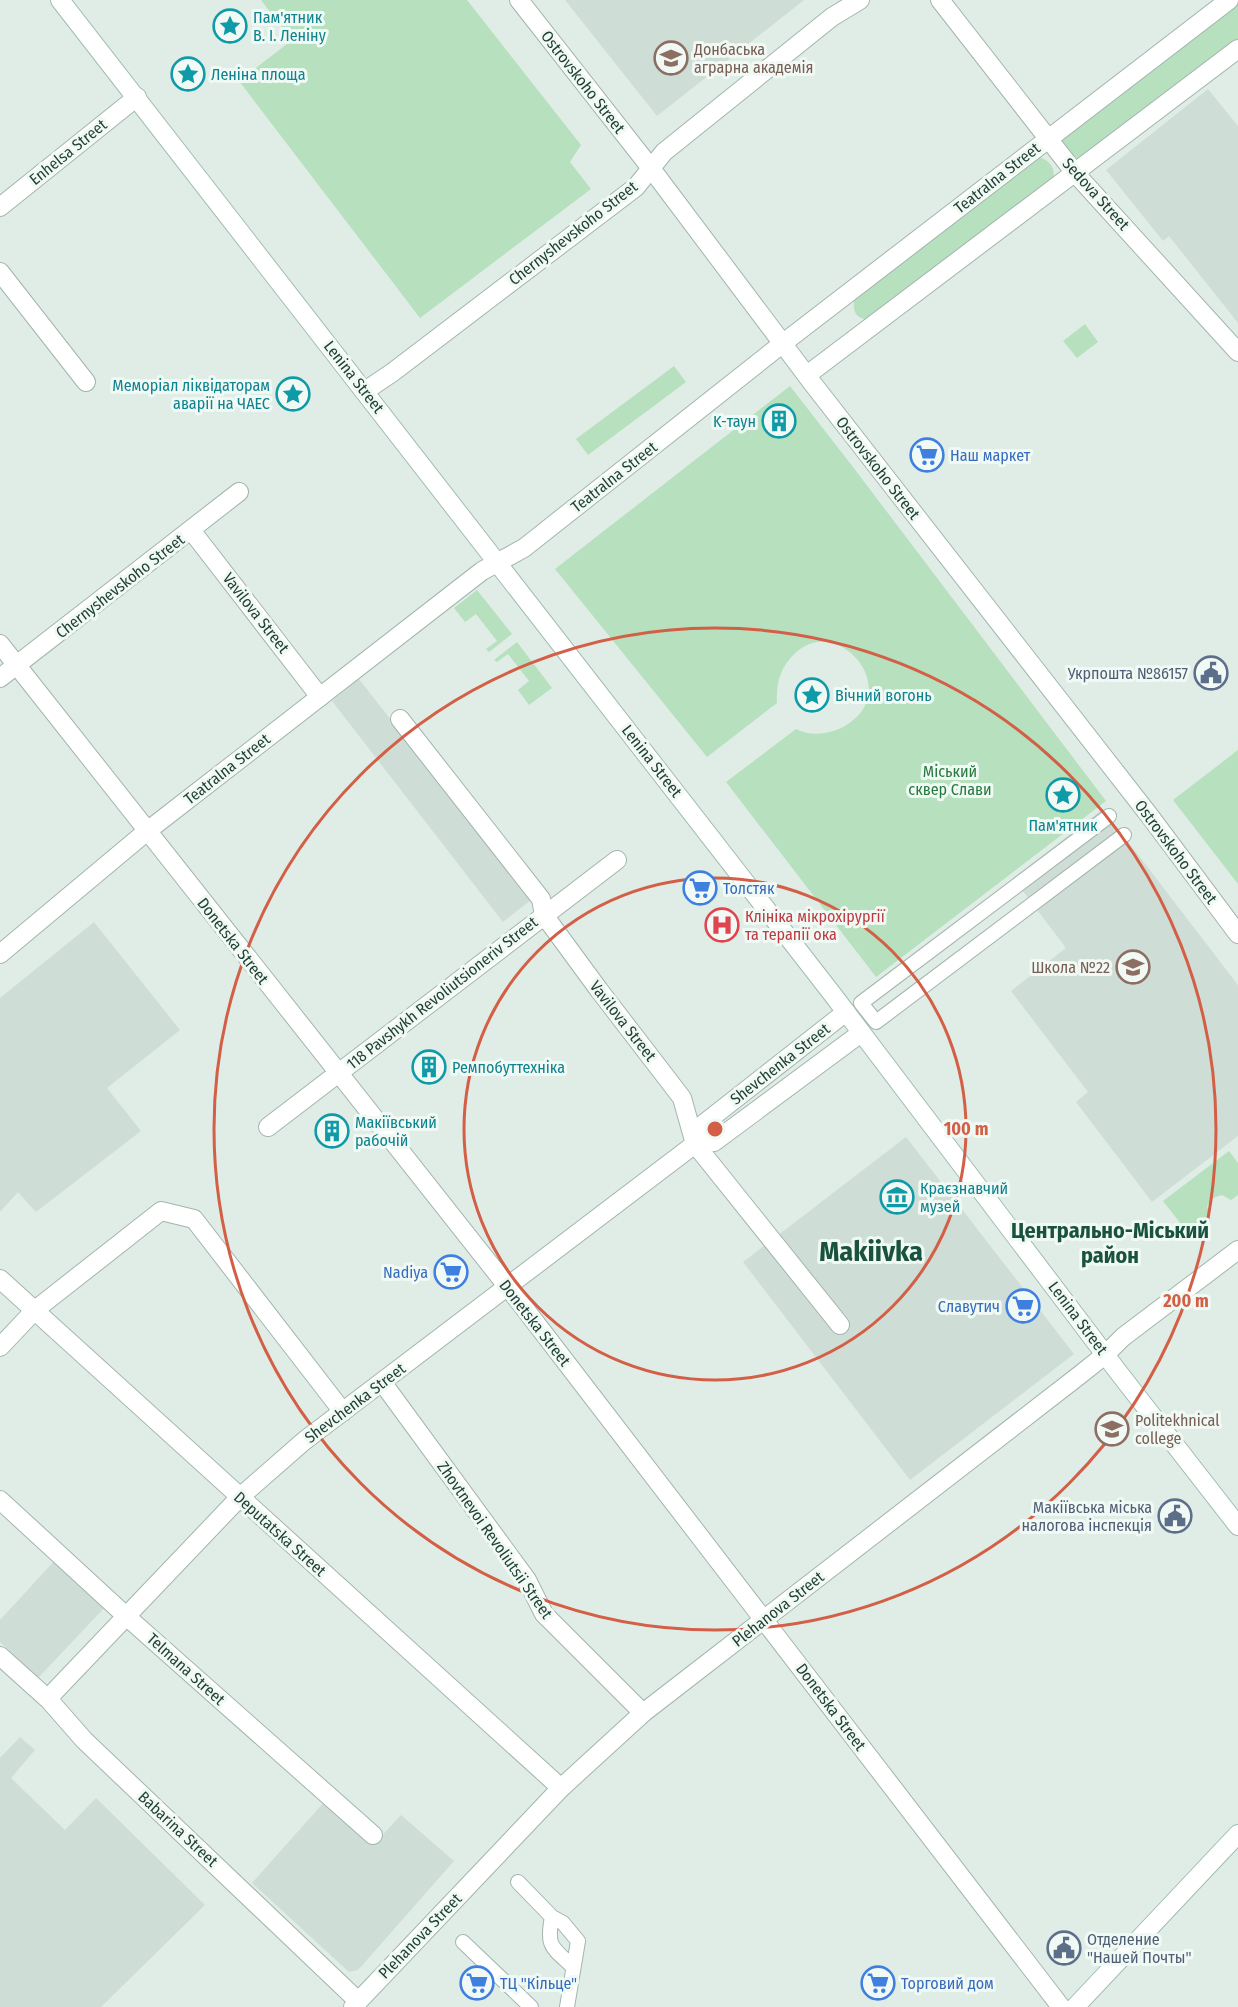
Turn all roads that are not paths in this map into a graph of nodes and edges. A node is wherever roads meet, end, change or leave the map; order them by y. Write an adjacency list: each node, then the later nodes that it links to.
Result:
1 (60, 0): 7 (street, Lenina Street)
2 (519, 0): 9 (street, Ostrovskoho Street)
3 (860, 0): 9 (street, Chernyshevskoho Street)
4 (940, 0): 8 (street, Sedova Street)
5 (1229, 0): 8 (street, Teatralna Street)
6 (1238, 49): 10 (street)
7 (136, 97): 11 (street, Enhelsa Street); 17 (street, Lenina Street)
8 (1048, 139): 10 (street, Sedova Street); 13 (street, Teatralna Street)
9 (650, 167): 13 (street, Ostrovskoho Street); 17 (street, Chernyshevskoho Street)
10 (1075, 173): 14 (street, Sedova Street); 15 (street)
11 (0, 207)
12 (0, 272): 16 (street)
13 (782, 344): 15 (street, Ostrovskoho Street); 20 (street, Teatralna Street)
14 (1238, 352)
15 (807, 375): 31 (street, Ostrovskoho Street)
16 (86, 382)
17 (364, 391): 20 (street, Lenina Street)
18 (239, 492): 19 (street, Chernyshevskoho Street)
19 (191, 530): 22 (street, Chernyshevskoho Street); 24 (street, Vavilova Street)
20 (498, 562): 24 (street, Teatralna Street); 33 (street, Lenina Street)
21 (0, 644): 22 (street, Donetska Street)
22 (17, 666): 23 (street, Chernyshevskoho Street); 27 (street, Donetska Street)
23 (0, 678)
24 (320, 696): 27 (street, Teatralna Street)
25 (400, 719): 30 (street, Vavilova Street)
26 (1109, 816): 28 (street)
27 (146, 832): 32 (street, Teatralna Street); 35 (street, Donetska Street)
28 (1124, 834)
29 (617, 860): 30 (street, 118 Pavshykh Revoliutsioneriv Street)
30 (544, 915): 35 (street, 118 Pavshykh Revoliutsioneriv Street); 37 (street, Vavilova Street)
31 (1238, 934)
32 (0, 954)
33 (846, 1012): 34 (street, Lenina Street); 37 (street, Shevchenka Street)
34 (861, 1033): 37 (street, Shevchenka Street); 44 (street, Lenina Street)
35 (338, 1074): 36 (street, 118 Pavshykh Revoliutsioneriv Street); 40 (street, Donetska Street)
36 (268, 1127)
37 (695, 1144): 40 (street, Shevchenka Street); 42 (street, Vavilova Street)
38 (1238, 1250): 44 (street, Plehanova Street)
39 (0, 1280): 41 (street, Deputatska Street)
40 (507, 1287): 45 (street, Shevchenka Street); 51 (street, Donetska Street)
41 (35, 1310): 43 (street); 46 (street); 47 (street, Deputatska Street)
42 (840, 1325)
43 (0, 1347)
44 (1106, 1354): 49 (street, Lenina Street); 51 (street, Plehanova Street)
45 (382, 1382): 46 (street, Shevchenka Street); 54 (street, Zhovtnevoi Revoliutsii Street)
46 (343, 1412): 47 (street, Shevchenka Street)
47 (240, 1497): 50 (street, Shevchenka Street); 55 (street, Deputatska Street)
48 (0, 1500): 50 (street, Telmana Street)
49 (1238, 1526)
50 (126, 1616): 53 (street, Shevchenka Street); 57 (street, Telmana Street)
51 (764, 1619): 54 (street, Plehanova Street); 65 (street, Donetska Street)
52 (0, 1656): 53 (street, Babarina Street)
53 (49, 1700): 62 (street, Babarina Street)
54 (644, 1713): 55 (street, Plehanova Street)
55 (561, 1788): 62 (street, Plehanova Street)
56 (1238, 1834): 66 (street)
57 (374, 1835)
58 (518, 1882): 59 (street)
59 (552, 1917): 61 (street); 61 (street)
60 (463, 1942): 63 (street)
61 (573, 1967): 64 (street)
62 (356, 2004)
63 (531, 2007)
64 (567, 2007)
65 (1061, 2007)
66 (1076, 2007)

